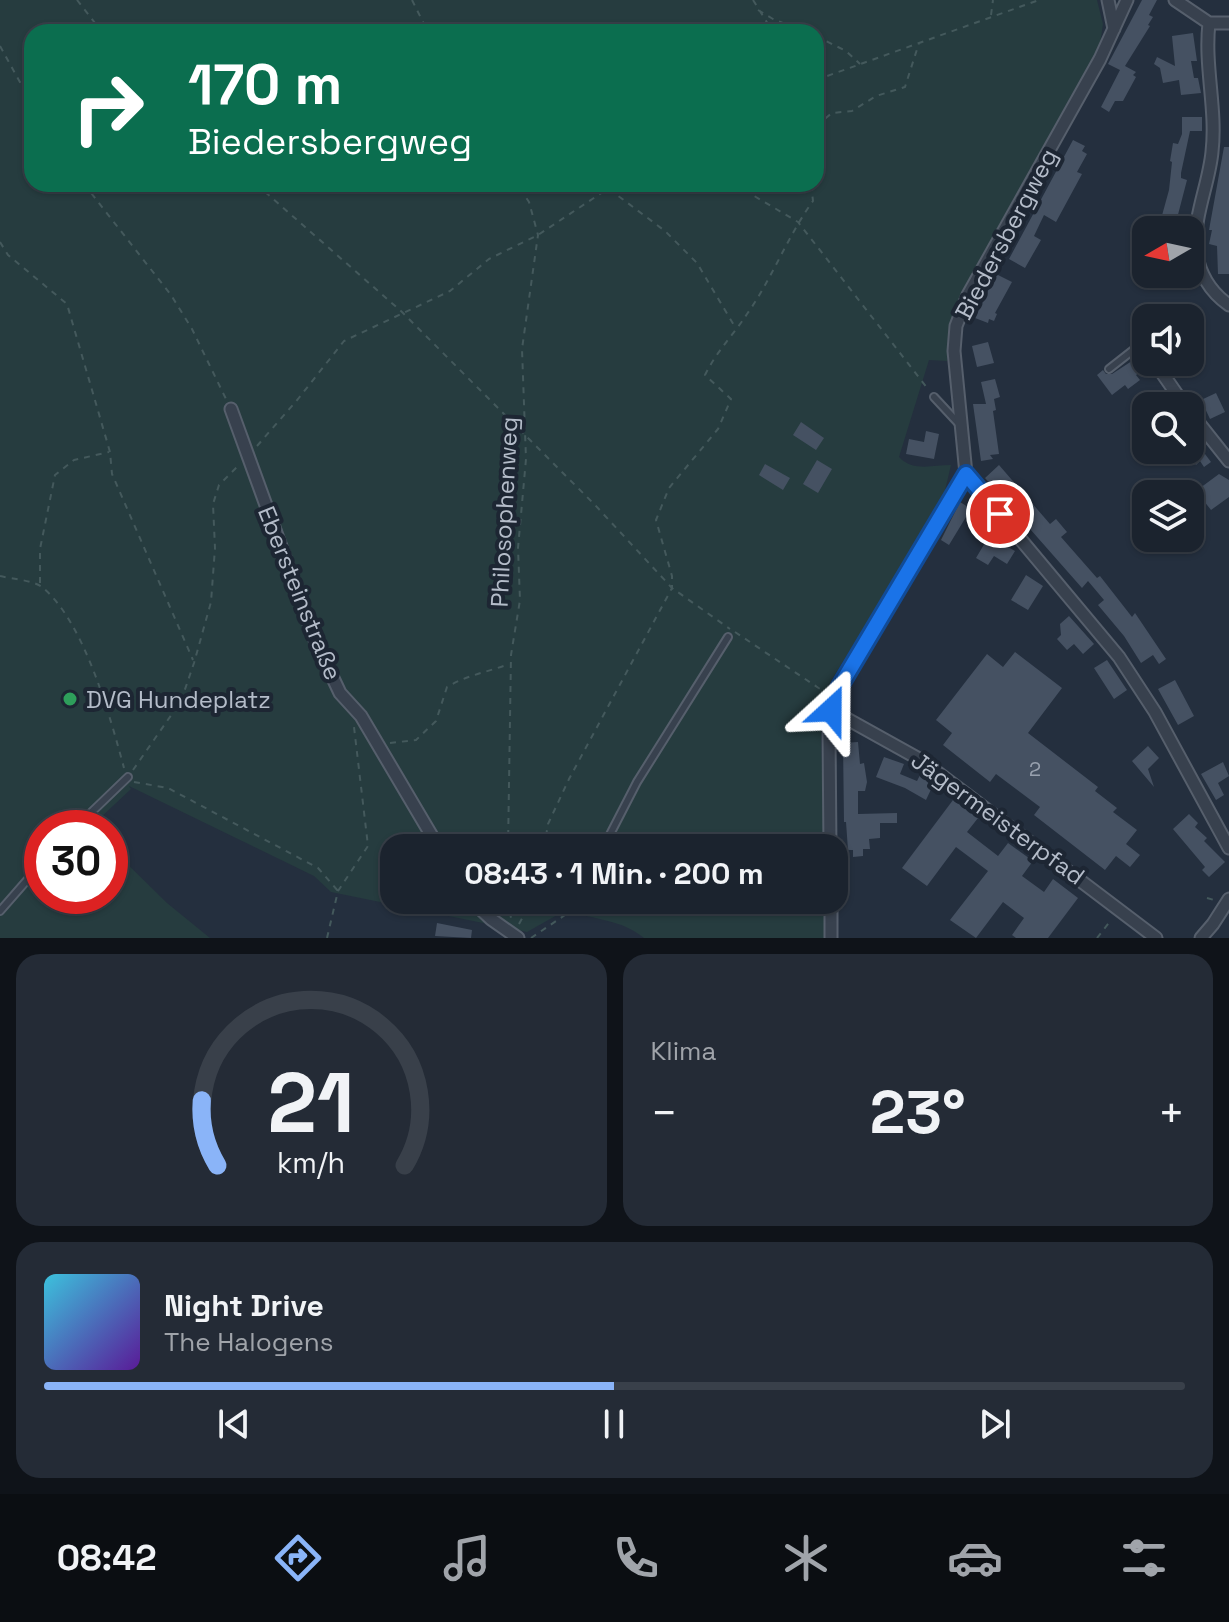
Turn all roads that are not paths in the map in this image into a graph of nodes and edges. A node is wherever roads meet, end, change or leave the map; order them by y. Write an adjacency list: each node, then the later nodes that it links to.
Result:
1 (1108, 0): 6 (street)
2 (1127, 0): 6 (street, Biedersbergweg)
3 (1175, 0): 4 (street)
4 (1209, 23): 5 (street); 7 (street)
5 (1229, 23)
6 (1114, 29): 12 (street, Biedersbergweg)
7 (1229, 305)
8 (1132, 351): 9 (lane)
9 (1109, 369)
10 (934, 397): 12 (lane)
11 (231, 409): 20 (street, Ebersteinstraße)
12 (962, 428): 15 (street, Biedersbergweg)
13 (1204, 430): 14 (street)
14 (1229, 461)
15 (966, 474): 17 (street); 23 (street)
16 (728, 637): 21 (lane)
17 (833, 704): 22 (street); 31 (street, Jägermeisterpfad)
18 (128, 777): 19 (lane)
19 (94, 810)
20 (431, 834)
21 (610, 834)
22 (830, 834)
23 (1229, 848)
24 (24, 884): 26 (lane)
25 (1229, 899): 32 (street)
26 (0, 911)
27 (486, 914): 29 (street)
28 (831, 914): 30 (street)
29 (516, 936)
30 (831, 938)
31 (1156, 938)
32 (1201, 938)

